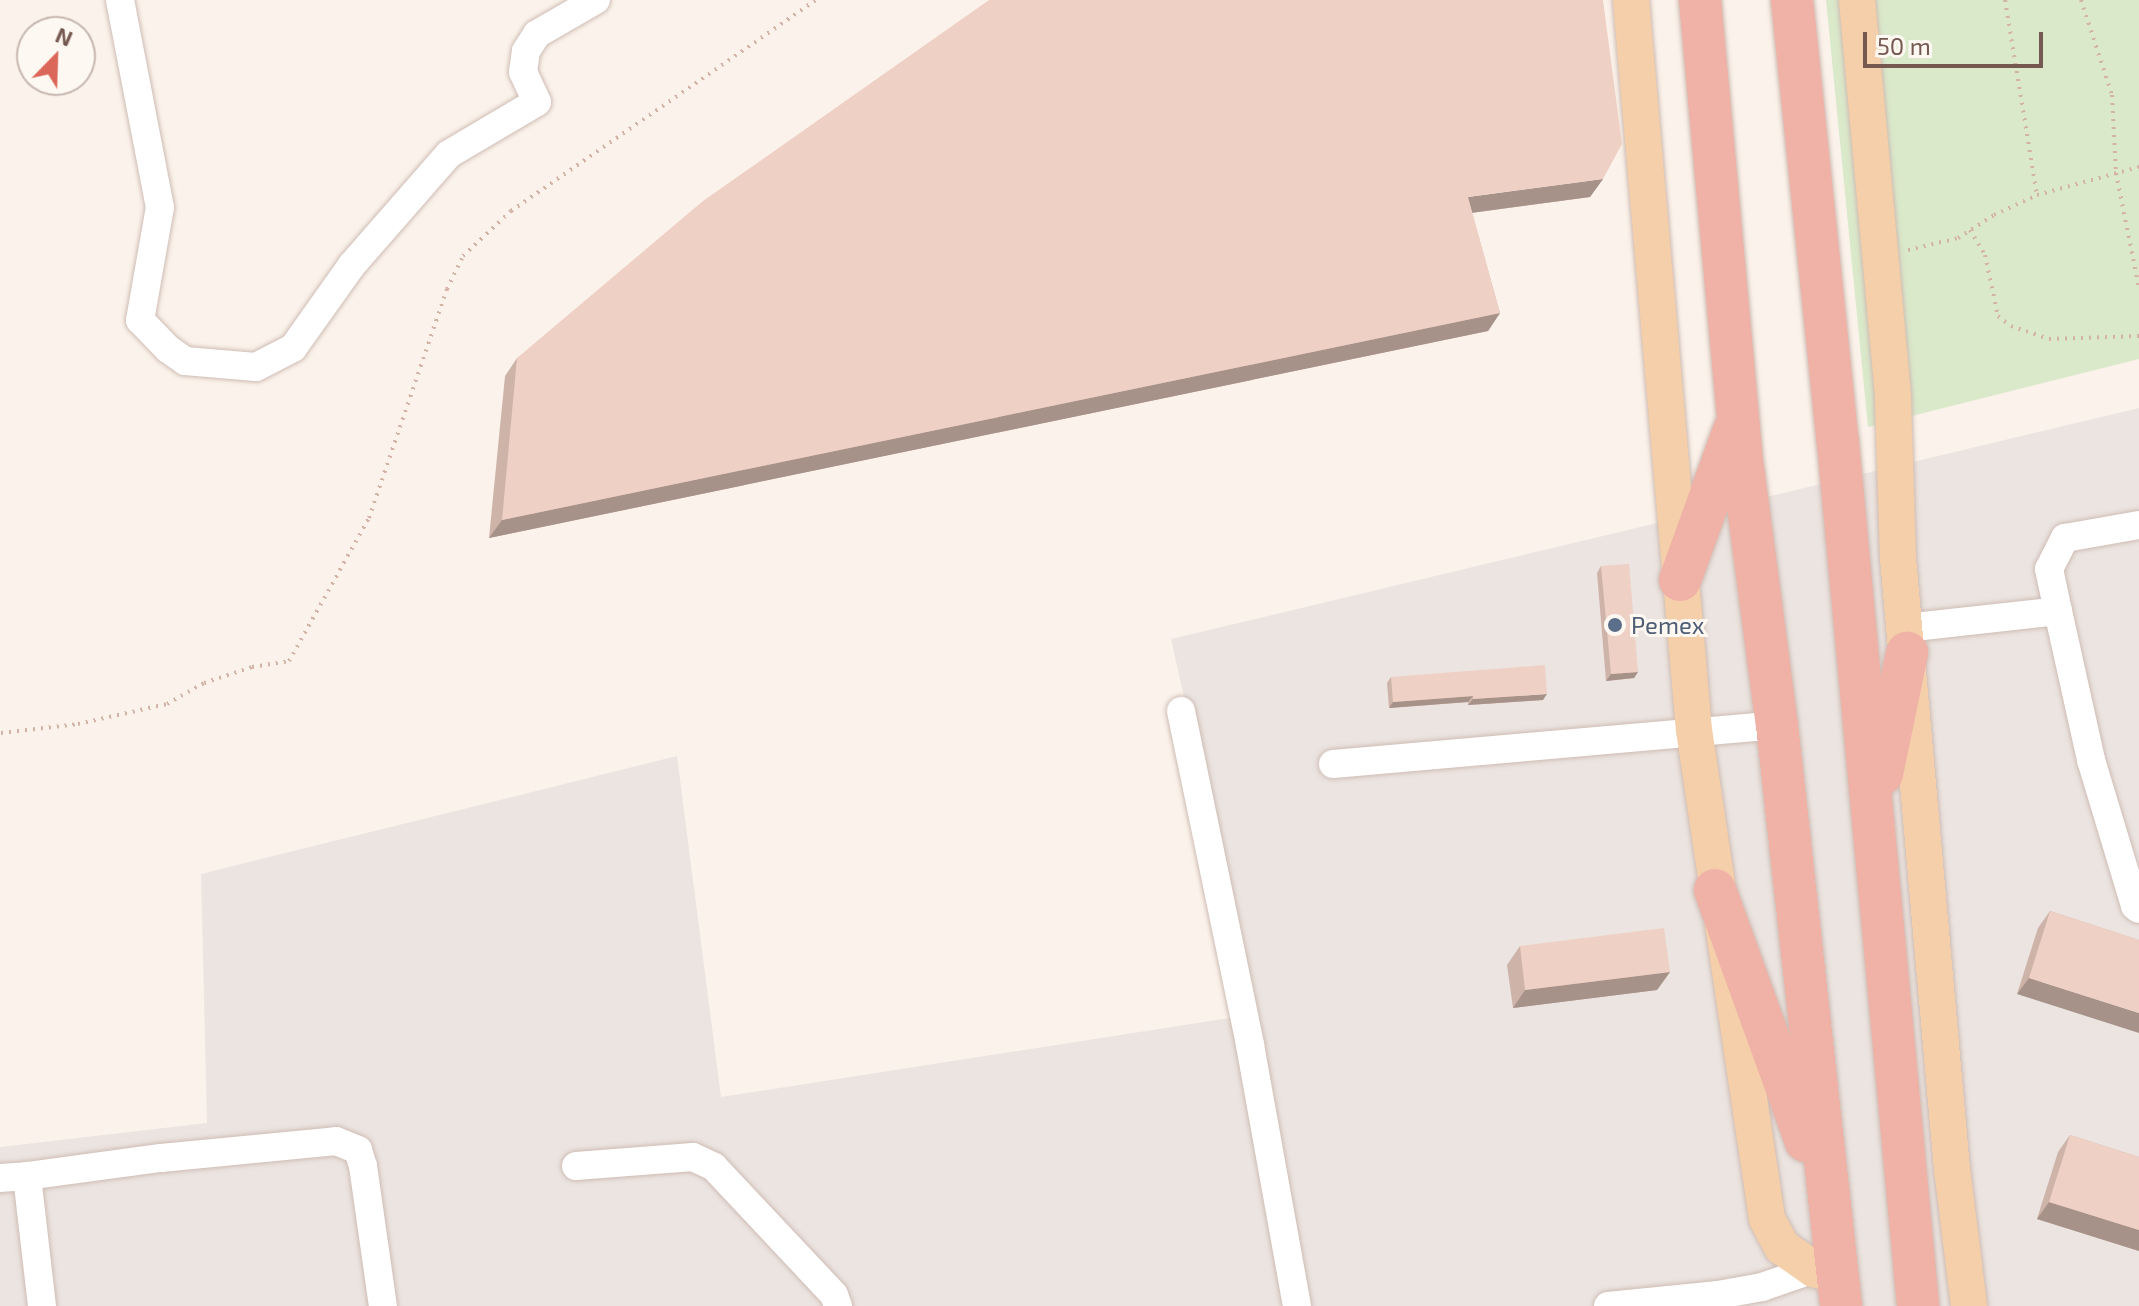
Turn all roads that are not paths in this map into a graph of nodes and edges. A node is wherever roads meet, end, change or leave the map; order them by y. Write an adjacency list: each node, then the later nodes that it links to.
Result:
1 (120, 0): 2 (street)
2 (596, 0)
3 (1631, 0): 9 (main road)
4 (1700, 0): 7 (highway)
5 (1792, 0): 16 (highway)
6 (1857, 0): 11 (main road)
7 (1739, 418): 9 (highway); 13 (highway)
8 (2139, 525): 10 (street)
9 (1680, 580): 14 (main road)
10 (2058, 611): 11 (street); 18 (street)
11 (1906, 640): 16 (highway); 30 (main road)
12 (1181, 711): 27 (street)
13 (1777, 725): 14 (street); 21 (highway)
14 (1694, 730): 15 (street); 17 (main road)
15 (1333, 764)
16 (1873, 814): 29 (highway)
17 (1715, 890): 21 (highway); 22 (main road)
18 (2139, 909)
19 (576, 1166): 26 (street)
20 (13, 1177): 24 (street); 25 (street)
21 (1830, 1206): 22 (highway)
22 (1835, 1291): 23 (street)
23 (1762, 1296): 28 (street)
24 (42, 1306)
25 (383, 1306)
26 (838, 1306)
27 (1297, 1306)
28 (1608, 1306)
29 (1918, 1306)
30 (1969, 1306)

